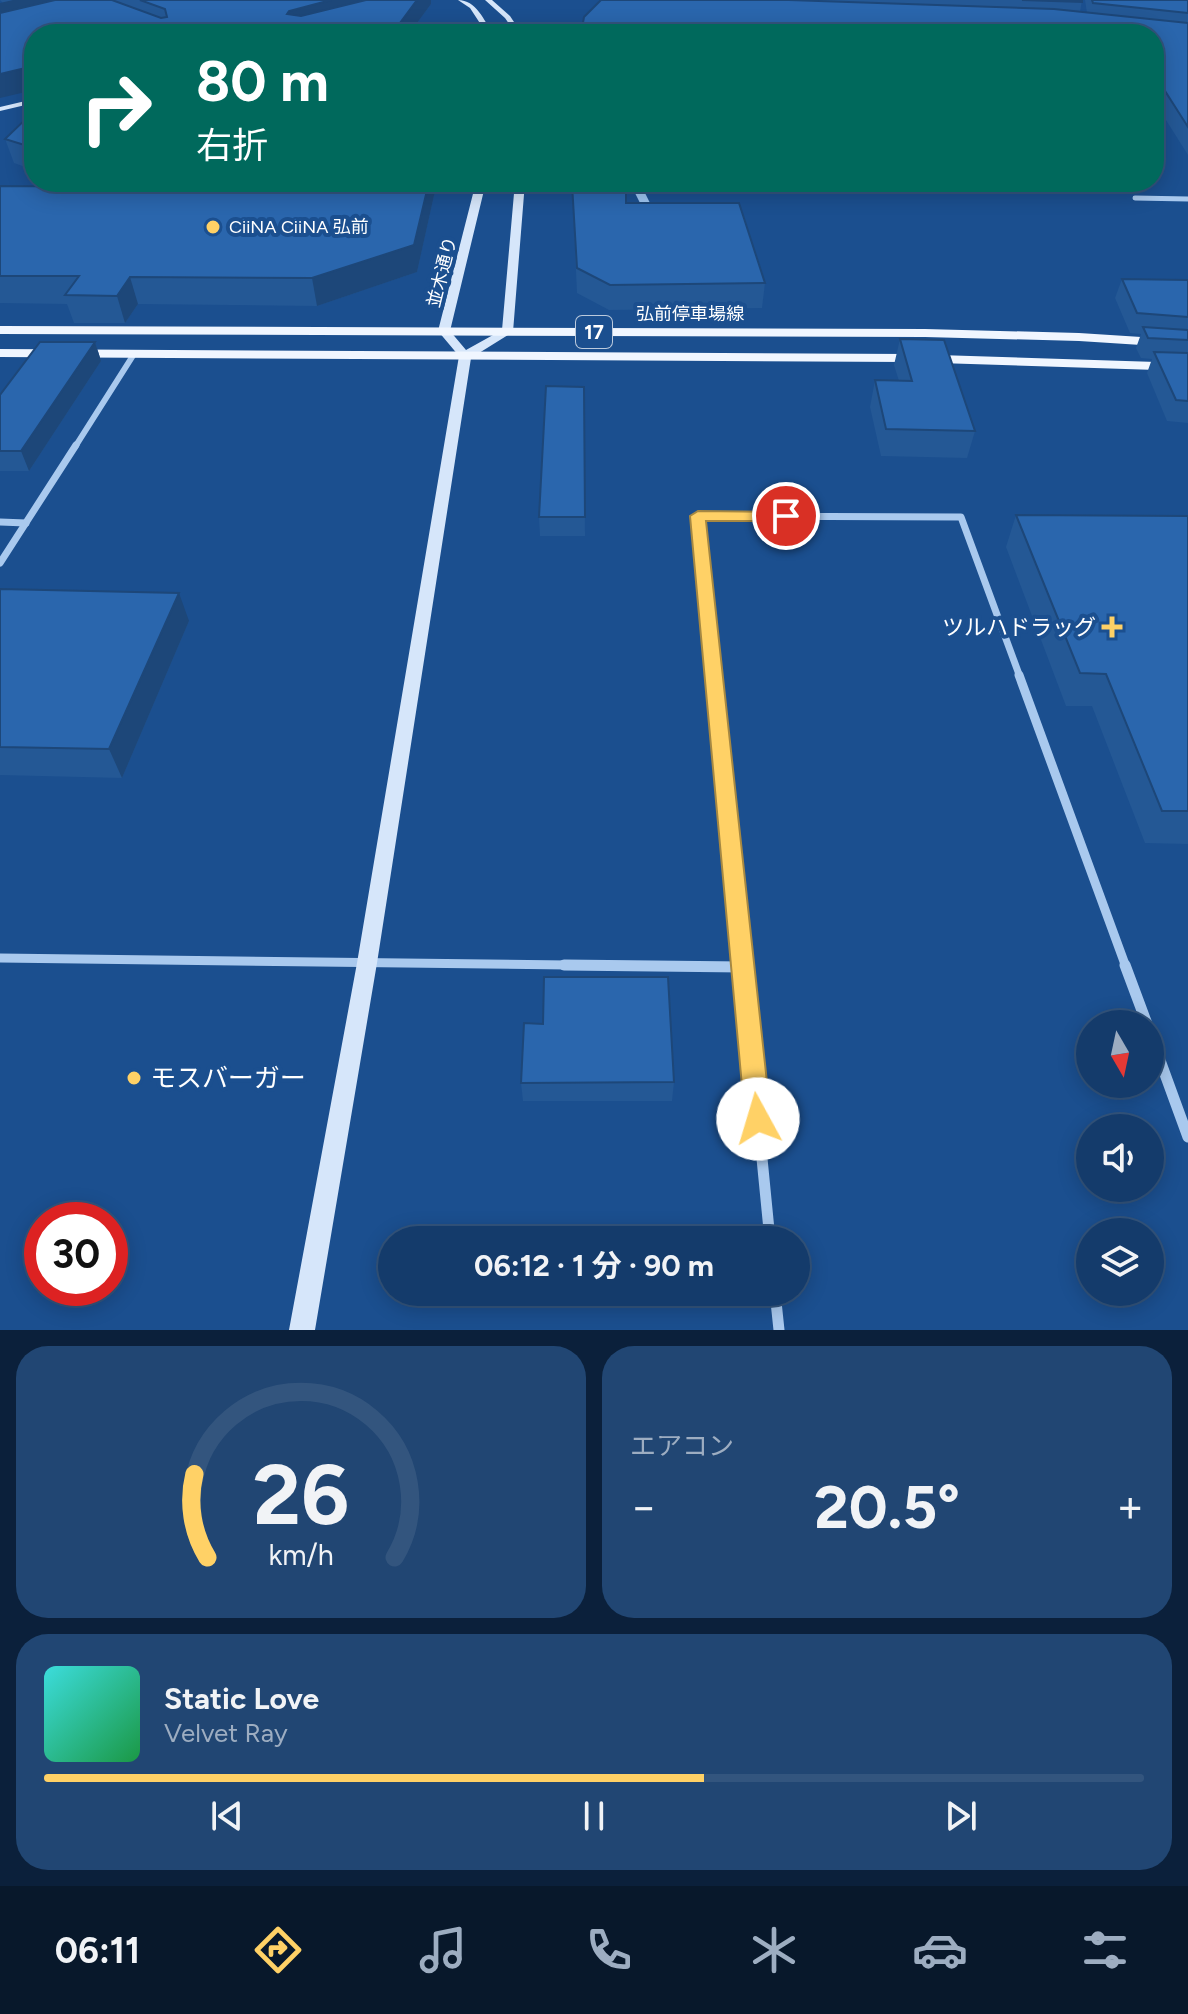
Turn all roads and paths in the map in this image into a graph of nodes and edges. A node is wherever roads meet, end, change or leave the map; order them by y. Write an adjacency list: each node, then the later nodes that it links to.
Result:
1 (461, 0): 3 (street)
2 (488, 0): 4 (street)
3 (483, 24)
4 (513, 24)
5 (24, 103): 6 (street)
6 (0, 109)
7 (479, 192): 12 (street, 並木通り)
8 (519, 192): 13 (street)
9 (1135, 198): 10 (street)
10 (1188, 199)
11 (0, 330): 12 (main road, 弘前停車場線 / 17)
12 (444, 331): 13 (main road, 弘前停車場線 / 17); 17 (street, 並木通り)
13 (507, 332): 14 (main road, 弘前停車場線 / 17); 17 (street)
14 (1188, 344)
15 (0, 353): 16 (main road, 弘前停車場線 / 17)
16 (134, 354): 17 (main road, 弘前停車場線 / 17); 20 (street)
17 (465, 356): 18 (main road, 弘前停車場線 / 17); 23 (street)
18 (1188, 367)
19 (0, 522): 20 (street)
20 (26, 523): 21 (street)
21 (0, 563)
22 (0, 958): 23 (street)
23 (367, 963): 24 (street); 30 (street)
24 (743, 967): 25 (street); 28 (street)
25 (1142, 1010)
26 (1164, 1071): 27 (street)
27 (1188, 1137)
28 (769, 1226)
29 (776, 1306): 31 (street)
30 (302, 1330)
31 (779, 1330)

